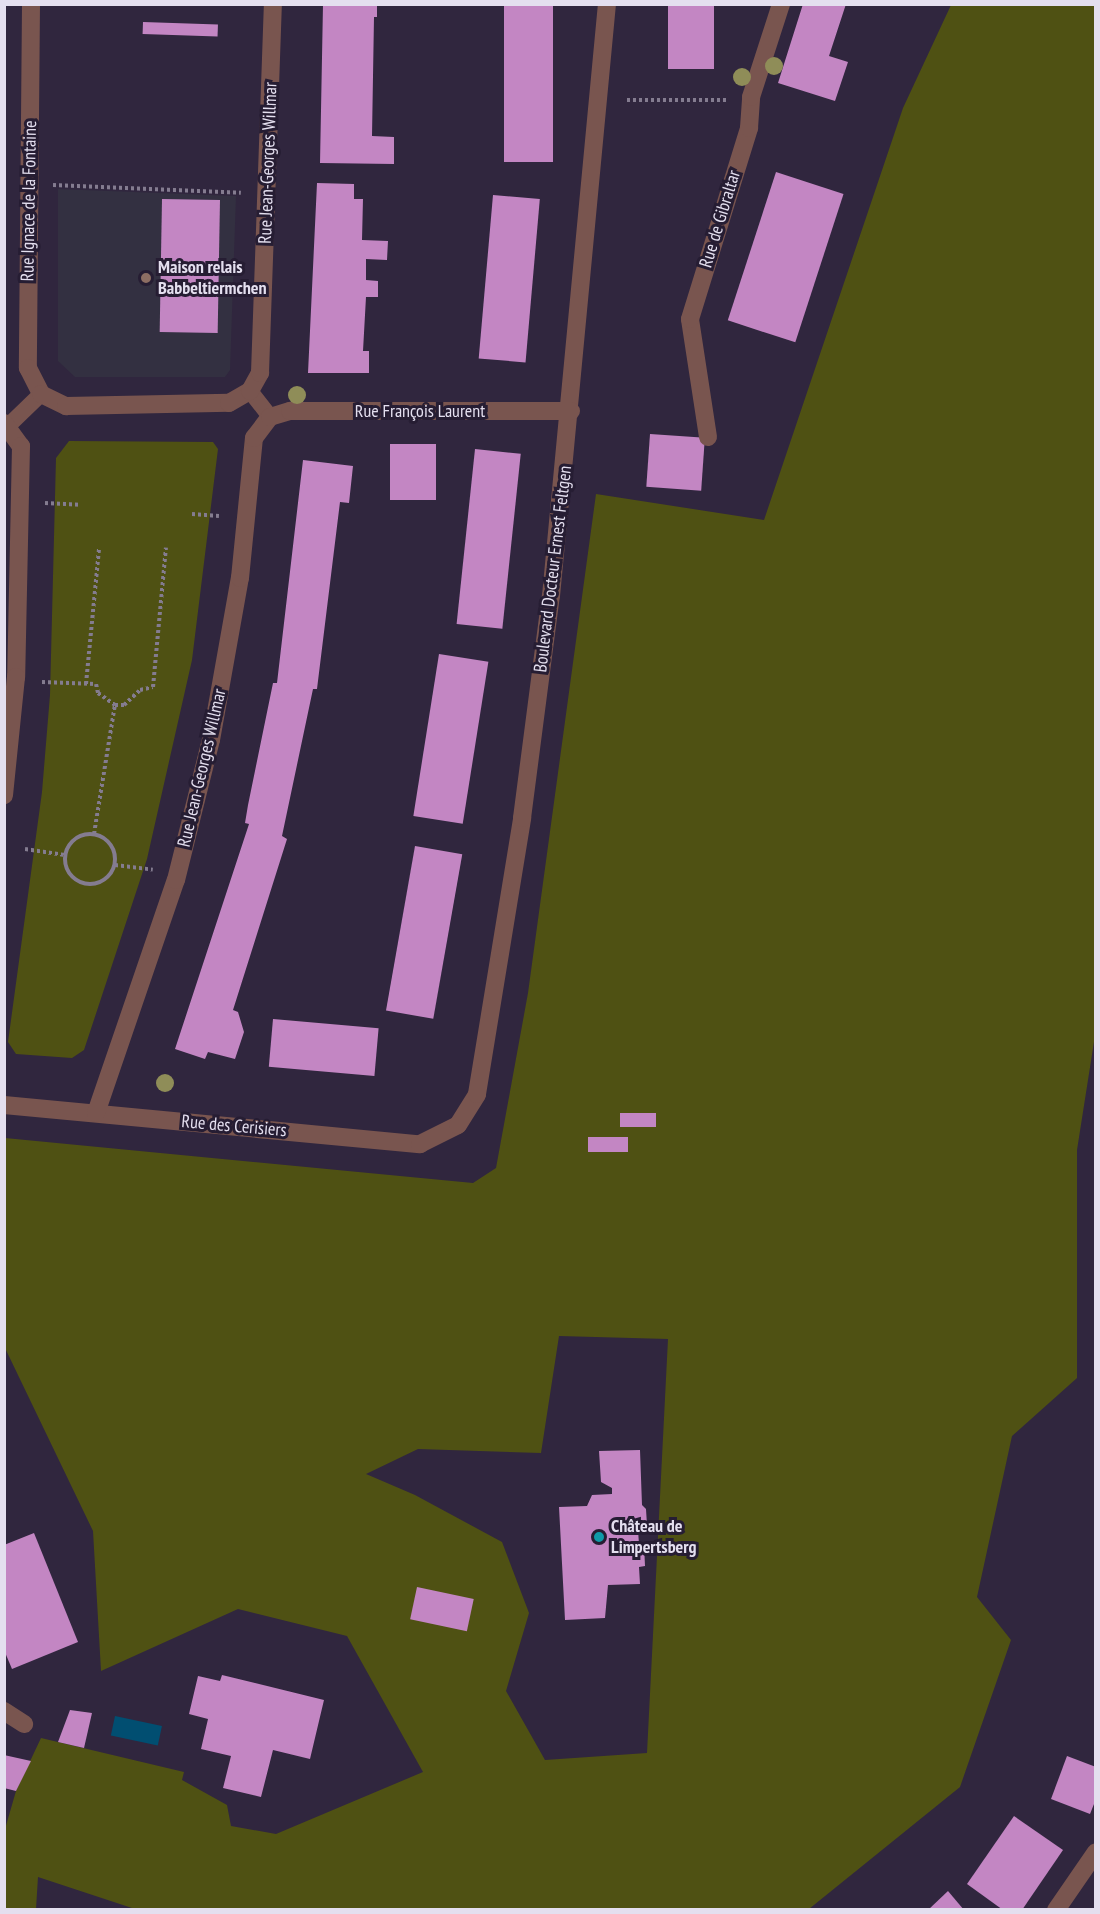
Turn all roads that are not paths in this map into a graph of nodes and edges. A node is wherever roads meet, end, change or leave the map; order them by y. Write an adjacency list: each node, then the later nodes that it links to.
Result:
1 (31, 4): 6 (street, Rue Ignace de la Fontaine)
2 (273, 4): 5 (street, Rue Jean-Georges Willmar)
3 (607, 4): 7 (street, Boulevard Docteur Ernest Feltgen)
4 (781, 4): 10 (street, Rue de Gibraltar)
5 (250, 391): 6 (street); 8 (lane)
6 (41, 394): 9 (lane)
7 (571, 411): 8 (street, Rue François Laurent); 14 (street, Boulevard Docteur Ernest Feltgen)
8 (270, 417): 13 (street, Rue Jean-Georges Willmar)
9 (7, 424): 11 (street)
10 (708, 437)
11 (4, 795)
12 (4, 1105): 13 (street, Rue des Cerisiers)
13 (96, 1113): 14 (street, Rue des Cerisiers)
14 (458, 1125)
15 (4, 1712): 16 (street)
16 (24, 1724)
17 (1095, 1852): 18 (street)
18 (1056, 1910)

